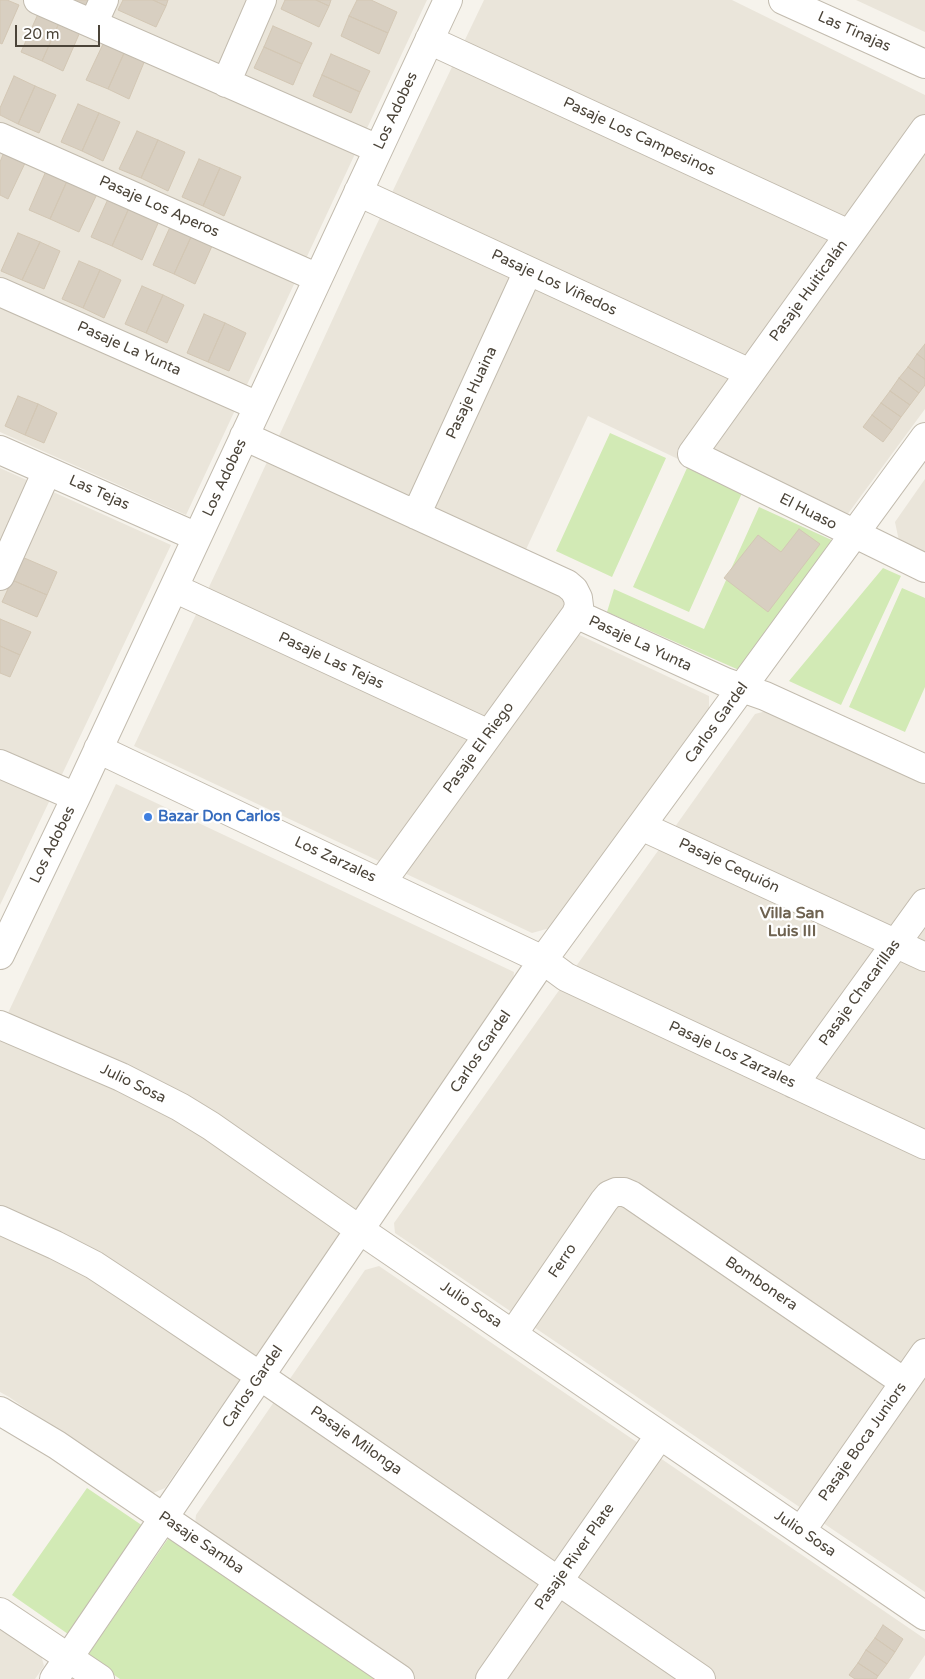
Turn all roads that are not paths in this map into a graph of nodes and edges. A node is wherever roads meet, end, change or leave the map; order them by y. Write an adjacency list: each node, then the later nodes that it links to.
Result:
1 (38, 0): 5 (street)
2 (262, 0): 8 (street)
3 (448, 0): 6 (street, Los Adobes)
4 (783, 0): 7 (street, Las Tinajas)
5 (98, 12): 8 (street)
6 (429, 40): 11 (street, Los Adobes); 13 (street, Pasaje Los Campesinos)
7 (925, 64)
8 (226, 83): 11 (street)
9 (925, 129): 13 (street, Pasaje Huiticalán)
10 (0, 137): 15 (street, Pasaje Los Aperos)
11 (378, 149): 12 (street, Los Adobes)
12 (358, 192): 14 (street, Pasaje Los Viñedos); 15 (street, Los Adobes)
13 (849, 234): 17 (street, Pasaje Huiticalán)
14 (528, 271): 17 (street, Pasaje Los Viñedos); 24 (street, Pasaje Huaina)
15 (318, 278): 18 (street, Los Adobes)
16 (0, 292): 18 (street, Pasaje La Yunta)
17 (750, 374): 22 (street, Pasaje Huiticalán)
18 (258, 406): 19 (street, Los Adobes)
19 (244, 436): 24 (street, Pasaje La Yunta); 26 (street, Los Adobes)
20 (925, 437): 25 (street, Carlos Gardel)
21 (0, 450): 23 (street, Las Tejas)
22 (692, 454): 25 (street, El Huaso)
23 (47, 471): 26 (street, Las Tejas); 28 (street)
24 (416, 515): 30 (street, Pasaje La Yunta)
25 (854, 535): 27 (street, El Huaso); 31 (street, Carlos Gardel)
26 (197, 537): 29 (street, Los Adobes)
27 (925, 568)
28 (0, 576)
29 (174, 588): 32 (street, Pasaje Las Tejas); 33 (street, Los Adobes)
30 (576, 614): 31 (street, Pasaje La Yunta); 32 (street, Pasaje El Riego)
31 (742, 688): 35 (street, Pasaje La Yunta); 37 (street, Carlos Gardel)
32 (489, 734): 38 (street, Pasaje El Riego)
33 (98, 749): 36 (street, Los Adobes); 38 (street, Los Zarzales)
34 (0, 764): 36 (street)
35 (925, 769)
36 (76, 797): 41 (street, Los Adobes)
37 (641, 826): 40 (street, Pasaje Cequión); 43 (street, Carlos Gardel)
38 (382, 882): 43 (street, Los Zarzales)
39 (925, 903): 40 (street, Pasaje Chacarillas)
40 (896, 943): 42 (street, Pasaje Cequión); 45 (street, Pasaje Chacarillas)
41 (0, 955)
42 (925, 957)
43 (543, 960): 45 (street, Pasaje Los Zarzales); 49 (street, Carlos Gardel)
44 (0, 1025): 49 (street, Julio Sosa)
45 (794, 1084): 46 (street, Pasaje Los Zarzales)
46 (925, 1145)
47 (616, 1192): 50 (street, Ferro); 53 (street, Bombonera)
48 (0, 1220): 52 (street, Pasaje Milonga)
49 (360, 1230): 50 (street, Julio Sosa); 52 (street, Carlos Gardel)
50 (513, 1334): 55 (street, Julio Sosa)
51 (925, 1352): 53 (street, Pasaje Boca Juniors)
52 (260, 1376): 56 (street, Carlos Gardel); 58 (street, Pasaje Milonga)
53 (904, 1382): 57 (street, Pasaje Boca Juniors)
54 (0, 1411): 56 (street, Pasaje Samba)
55 (660, 1435): 57 (street, Julio Sosa); 58 (street, Pasaje River Plate)
56 (164, 1518): 61 (street, Carlos Gardel); 63 (street, Pasaje Samba)
57 (801, 1531): 60 (street, Julio Sosa)
58 (558, 1581): 64 (street, Pasaje River Plate); 65 (street, Pasaje Milonga)
59 (0, 1612): 61 (street)
60 (925, 1616)
61 (61, 1668): 62 (street)
62 (100, 1679)
63 (400, 1679)
64 (490, 1679)
65 (701, 1679)

